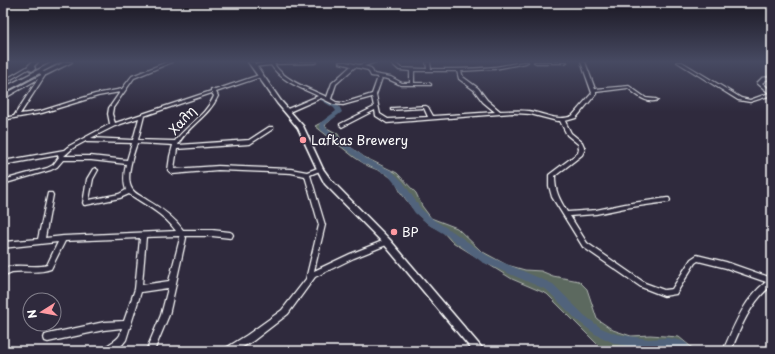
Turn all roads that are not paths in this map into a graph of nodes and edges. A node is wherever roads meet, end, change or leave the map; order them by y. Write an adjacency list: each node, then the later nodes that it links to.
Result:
1 (24, 79): 19 (highway)
2 (25, 79): 19 (highway)
3 (34, 79): 26 (street)
4 (39, 79): 34 (street)
5 (132, 79): 20 (street)
6 (252, 79): 21 (street)
7 (262, 79): 31 (main road)
8 (286, 79): 25 (street)
9 (340, 79): 27 (street)
10 (380, 79): 24 (street)
11 (389, 79): 17 (street)
12 (412, 79): 17 (street)
13 (462, 79): 32 (street)
14 (589, 79): 22 (street)
15 (706, 79): 23 (street)
16 (766, 79): 23 (street)
17 (412, 84): 18 (street)
18 (429, 84)
19 (3, 90)
20 (124, 90): 34 (street); 38 (street)
21 (213, 90): 33 (street); 43 (street, Χαλη)
22 (593, 90): 28 (street); 37 (street)
23 (772, 93)
24 (374, 95): 27 (street); 29 (street)
25 (322, 96): 27 (street); 31 (street)
26 (3, 97)
27 (328, 100)
28 (656, 100)
29 (376, 108): 35 (street); 39 (street)
30 (393, 109): 35 (street)
31 (287, 111): 47 (main road)
32 (499, 113): 35 (street); 37 (street)
33 (142, 115): 38 (street); 42 (street)
34 (17, 117): 36 (street)
35 (431, 118)
36 (3, 119)
37 (562, 120): 54 (street)
38 (113, 125): 41 (street)
39 (342, 125)
40 (271, 128): 43 (street)
41 (86, 140): 42 (street); 44 (street)
42 (136, 142): 43 (street); 45 (street)
43 (176, 145): 49 (street, Χαλη)
44 (63, 156): 45 (street); 46 (street); 50 (street)
45 (128, 162): 51 (street)
46 (3, 163)
47 (320, 169): 49 (street); 60 (main road)
48 (95, 170): 51 (street)
49 (307, 174): 63 (street)
50 (3, 182)
51 (129, 191): 55 (street)
52 (50, 195): 59 (street)
53 (667, 200): 54 (street)
54 (567, 214): 64 (street)
55 (182, 233): 56 (street); 57 (street); 65 (street)
56 (143, 235): 58 (street); 66 (street)
57 (230, 235)
58 (63, 239): 59 (street); 62 (street)
59 (42, 241): 61 (street)
60 (386, 242): 63 (street); 72 (main road)
61 (3, 245)
62 (3, 273)
63 (309, 279): 71 (street)
64 (772, 281): 73 (street)
65 (173, 284): 66 (street); 70 (street)
66 (138, 289): 67 (street)
67 (126, 324): 68 (street); 69 (street)
68 (48, 338)
69 (106, 351)
70 (150, 351)
71 (229, 351)
72 (480, 351)
73 (727, 351)

